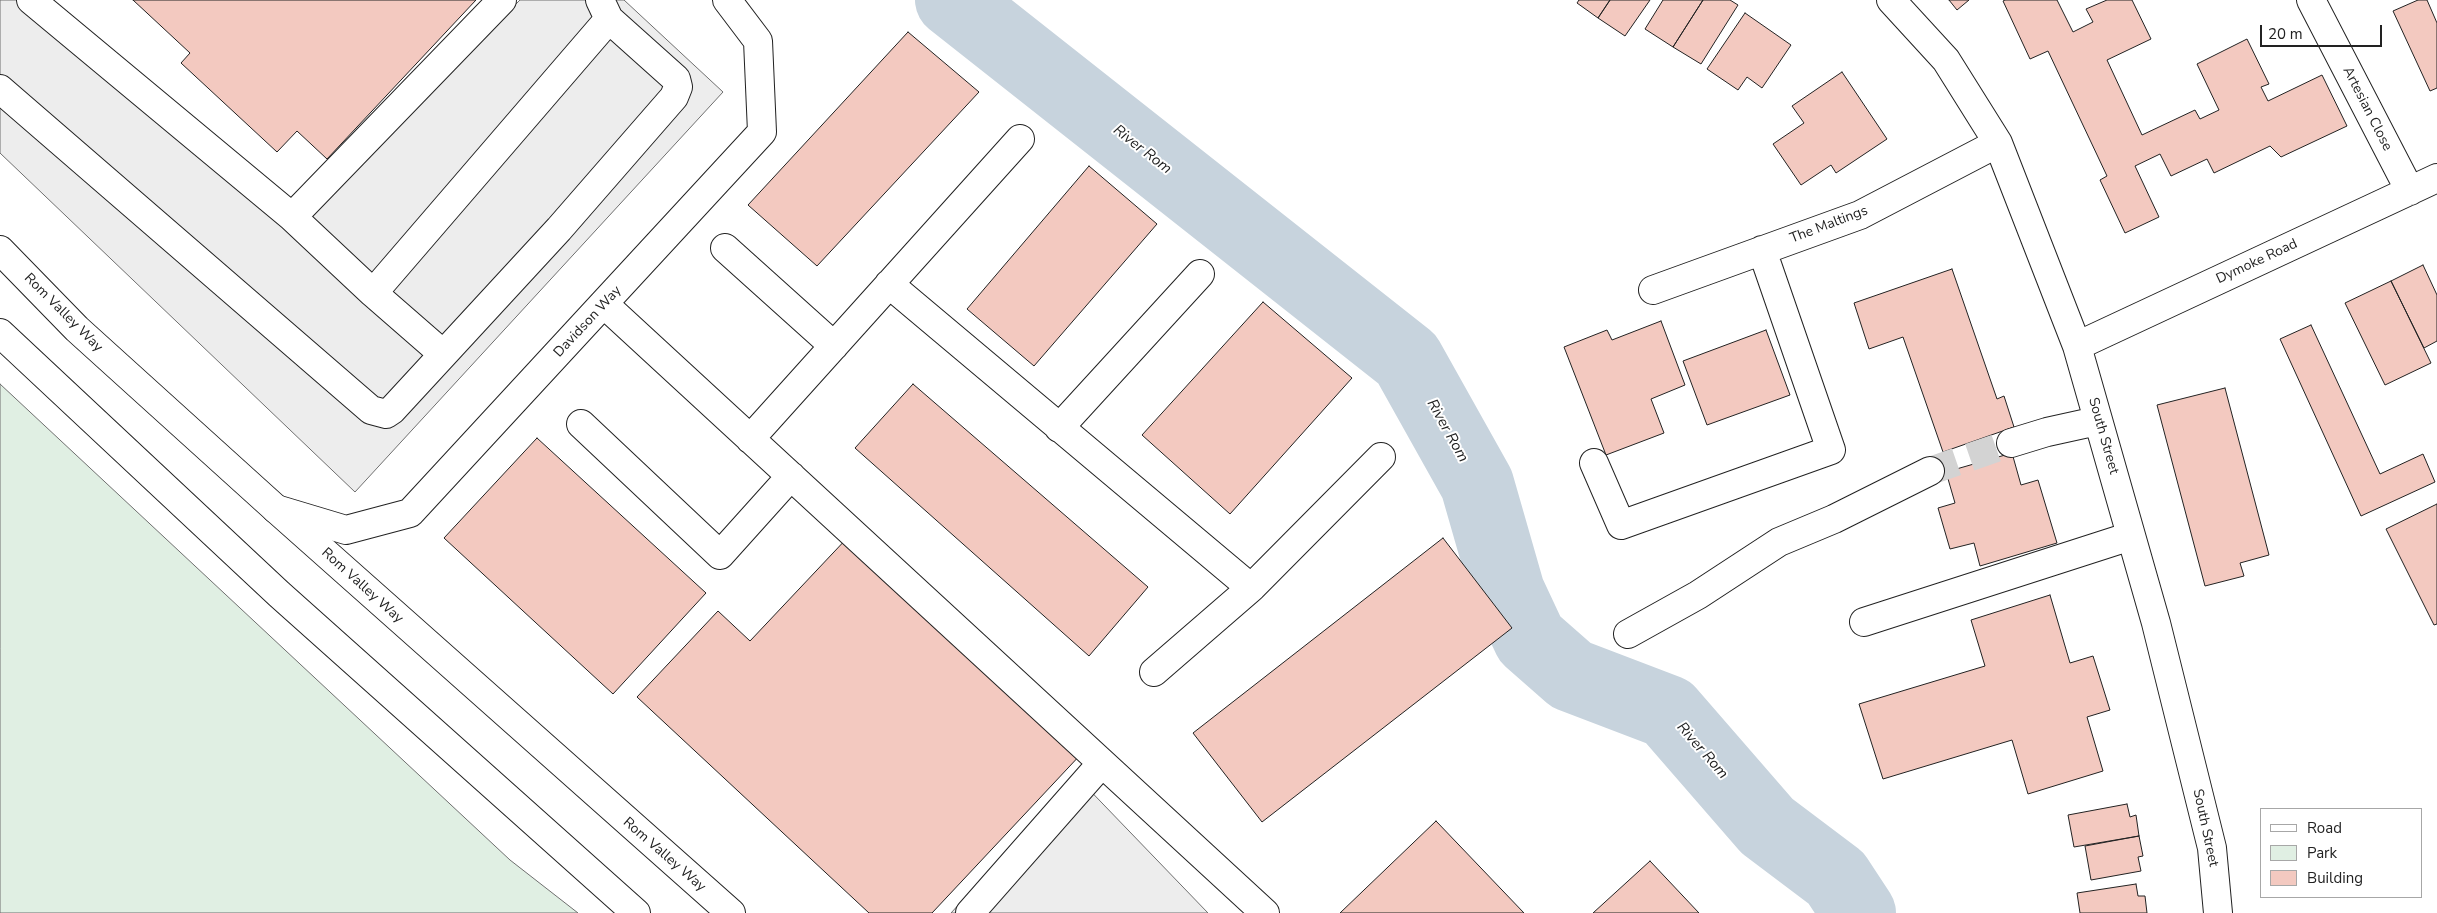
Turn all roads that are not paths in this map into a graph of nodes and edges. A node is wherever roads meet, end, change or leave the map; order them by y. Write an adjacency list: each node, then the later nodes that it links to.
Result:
1 (31, 0): 12 (street)
2 (502, 0): 12 (street)
3 (727, 0): 20 (street, Davidson Way)
4 (1891, 0): 9 (street, South Street)
5 (2311, 0): 11 (street, Artesian Close)
6 (605, 10): 19 (street); 24 (street)
7 (0, 89): 24 (street)
8 (1020, 139): 17 (street)
9 (1998, 143): 15 (street, The Maltings); 23 (street, South Street)
10 (2437, 178): 11 (street, Dymoke Road)
11 (2410, 191): 23 (street, Dymoke Road)
12 (292, 217): 19 (street)
13 (725, 248): 22 (street)
14 (0, 250): 34 (street, Rom Valley Way)
15 (1762, 250): 18 (street, The Maltings); 31 (street)
16 (1200, 274): 27 (street)
17 (889, 284): 22 (street); 27 (street)
18 (1653, 290)
19 (373, 293): 24 (street)
20 (604, 304): 28 (street); 34 (street, Davidson Way)
21 (0, 333): 41 (street)
22 (834, 346): 28 (street)
23 (2077, 346): 25 (street, South Street)
24 (443, 354)
25 (2097, 421): 29 (street); 35 (street, South Street)
26 (581, 424): 33 (street)
27 (1059, 428): 36 (street)
28 (750, 439): 33 (street)
29 (2011, 443)
30 (1381, 456): 36 (street)
31 (1594, 463)
32 (1930, 470): 38 (street)
33 (791, 476): 40 (street)
34 (276, 510): 42 (street, Rom Valley Way)
35 (2132, 536): 37 (street); 45 (street, South Street)
36 (1251, 588): 39 (street)
37 (1864, 622)
38 (1628, 634)
39 (1154, 672)
40 (1102, 763): 43 (street); 44 (street)
41 (636, 913)
42 (731, 913)
43 (970, 913)
44 (1265, 913)
45 (2218, 913)

